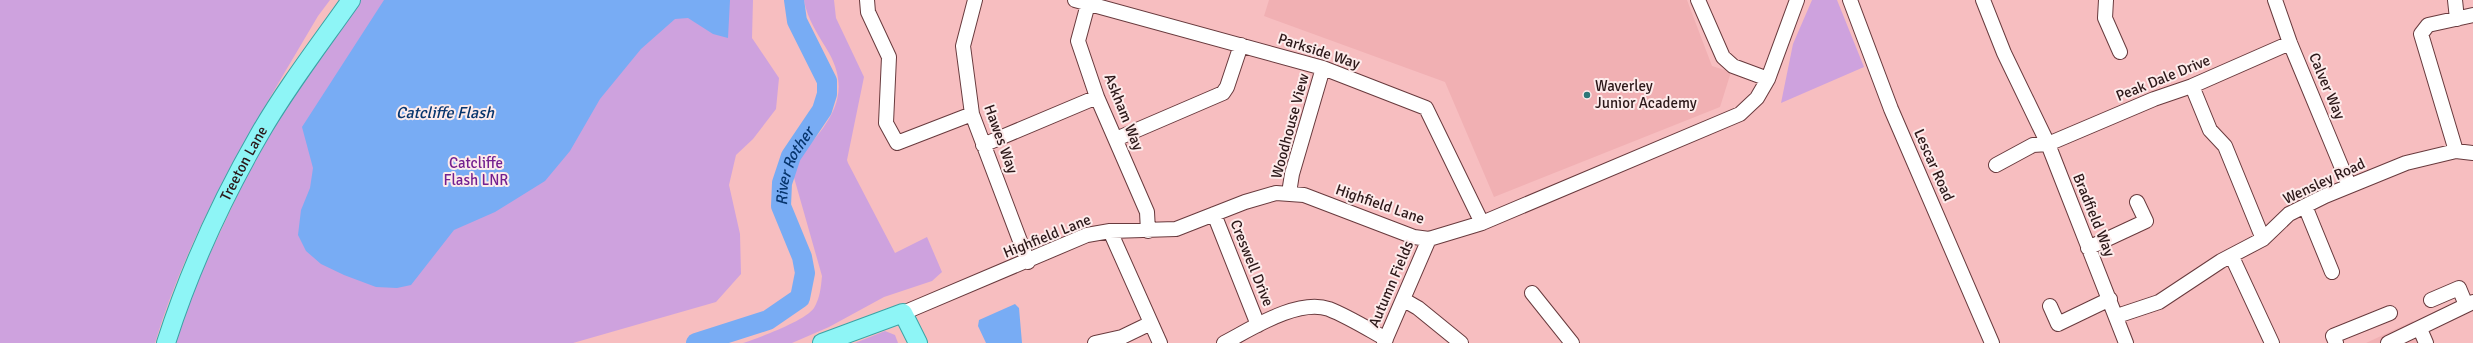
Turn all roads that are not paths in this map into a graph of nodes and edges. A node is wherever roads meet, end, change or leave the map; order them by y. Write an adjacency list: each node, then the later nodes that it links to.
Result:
1 (351, 0): 56 (main road, Treeton Lane)
2 (867, 0): 22 (street)
3 (975, 0): 22 (street, Hawes Way)
4 (1698, 0): 19 (street)
5 (1797, 0): 19 (street, Highfield Lane)
6 (1850, 0): 64 (street, Lescar Road)
7 (1983, 0): 24 (street, Bradfield Way)
8 (2106, 0): 17 (street)
9 (2275, 0): 15 (street, Calver Way)
10 (2455, 0): 14 (street)
11 (1082, 2): 12 (street, Parkside Way); 21 (street, Askham Way)
12 (1104, 4): 16 (street, Parkside Way)
13 (2473, 15): 14 (street)
14 (2458, 19): 26 (street)
15 (2290, 43): 20 (street, Peak Dale Drive); 29 (street, Calver Way)
16 (1241, 45): 18 (street, Parkside Way); 23 (street)
17 (2120, 52)
18 (1323, 68): 30 (street, Woodhouse View); 34 (street, Parkside Way)
19 (1768, 79): 34 (street, Highfield Lane)
20 (2192, 86): 24 (street, Peak Dale Drive); 38 (street)
21 (1097, 97): 23 (street, Askham Way); 25 (street)
22 (972, 114): 25 (street, Hawes Way)
23 (1116, 139): 36 (street, Askham Way)
24 (2048, 144): 28 (street); 39 (street, Bradfield Way)
25 (983, 145): 41 (street, Hawes Way)
26 (2456, 151): 27 (street, Wensley Road); 29 (street, Wensley Road)
27 (2473, 153)
28 (1996, 165)
29 (2349, 185): 32 (street, Wensley Road)
30 (1290, 194): 33 (street, Highfield Lane); 37 (street, Highfield Lane)
31 (2137, 202): 39 (street)
32 (2305, 206): 38 (street, Wensley Road); 42 (street)
33 (1214, 214): 36 (street, Highfield Lane); 53 (street, Creswell Drive)
34 (1482, 223): 37 (street, Highfield Lane)
35 (1110, 231): 36 (street, Highfield Lane); 41 (street, Highfield Lane); 52 (street)
36 (1148, 231)
37 (1429, 239): 45 (street, Autumn Fields)
38 (2263, 239): 40 (street, Wensley Road)
39 (2088, 248): 44 (street, Bradfield Way)
40 (2232, 257): 51 (street, Wensley Road); 66 (street)
41 (1028, 262): 49 (street, Highfield Lane)
42 (2332, 272)
43 (1532, 293): 63 (street)
44 (2110, 299): 48 (street); 51 (street, Bradfield Way)
45 (1404, 300): 55 (street, Autumn Fields); 62 (street)
46 (2431, 300): 47 (street)
47 (2470, 304): 54 (street)
48 (2050, 306)
49 (903, 313): 57 (main road); 58 (main road)
50 (2390, 313): 67 (street)
51 (2117, 316): 65 (street, Bradfield Way)
52 (1151, 323): 59 (street); 60 (street)
53 (1258, 325): 55 (street); 61 (street)
54 (2420, 329): 68 (street); 69 (street)
55 (1385, 341)
56 (166, 343)
57 (822, 343)
58 (918, 343)
59 (1095, 343)
60 (1160, 343)
61 (1224, 343)
62 (1461, 343)
63 (1572, 343)
64 (1992, 343)
65 (2126, 343)
66 (2272, 343)
67 (2336, 343)
68 (2388, 343)
69 (2426, 343)

